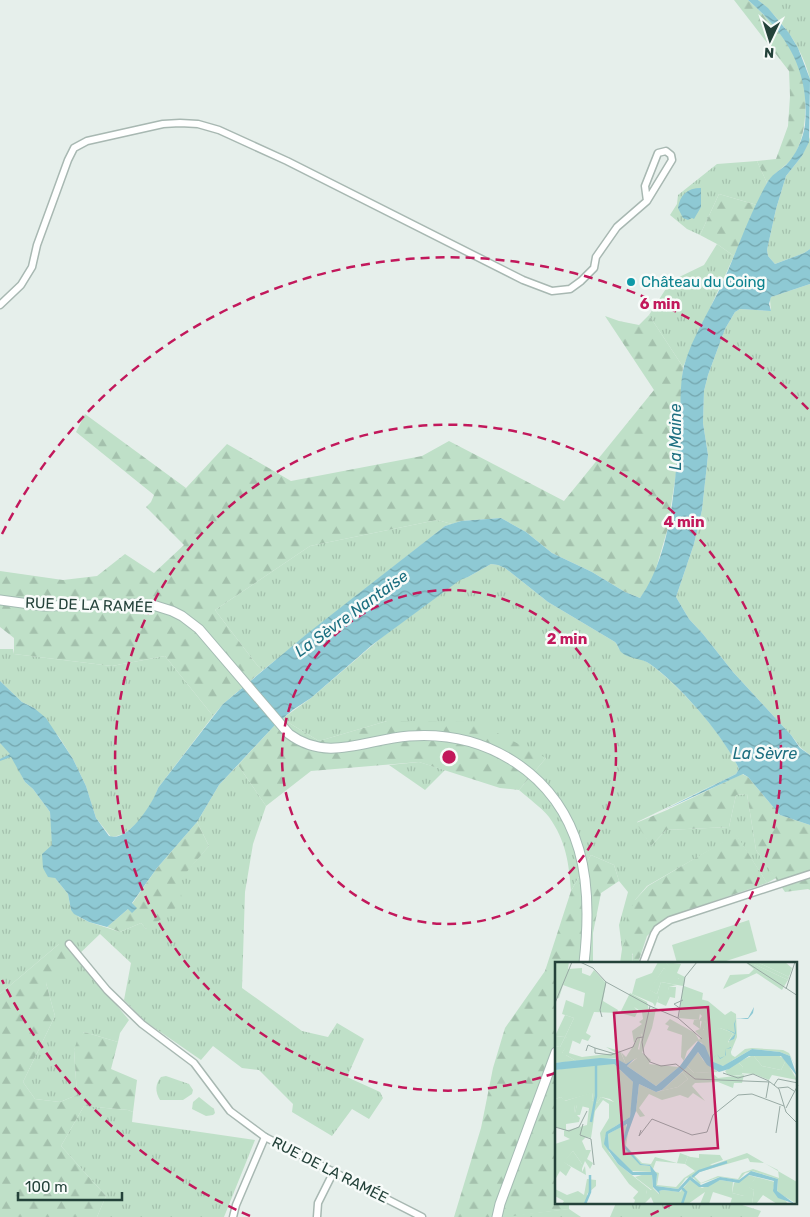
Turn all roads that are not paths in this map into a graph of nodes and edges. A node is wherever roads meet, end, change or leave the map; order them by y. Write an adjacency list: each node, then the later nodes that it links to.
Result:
1 (647, 201): 1 (street); 2 (street)
2 (0, 305)
3 (0, 600): 6 (main road, RUE DE LA RAMÉE)
4 (810, 874): 7 (street)
5 (69, 944): 9 (street, RUE DE LA RAMÉE)
6 (584, 962)
7 (643, 962)
8 (555, 1055): 14 (main road)
9 (265, 1137): 10 (street, RUE DE LA RAMÉE); 11 (street)
10 (334, 1171): 12 (street); 13 (street, RUE DE LA RAMÉE)
11 (235, 1216)
12 (317, 1217)
13 (422, 1217)
14 (497, 1217)

